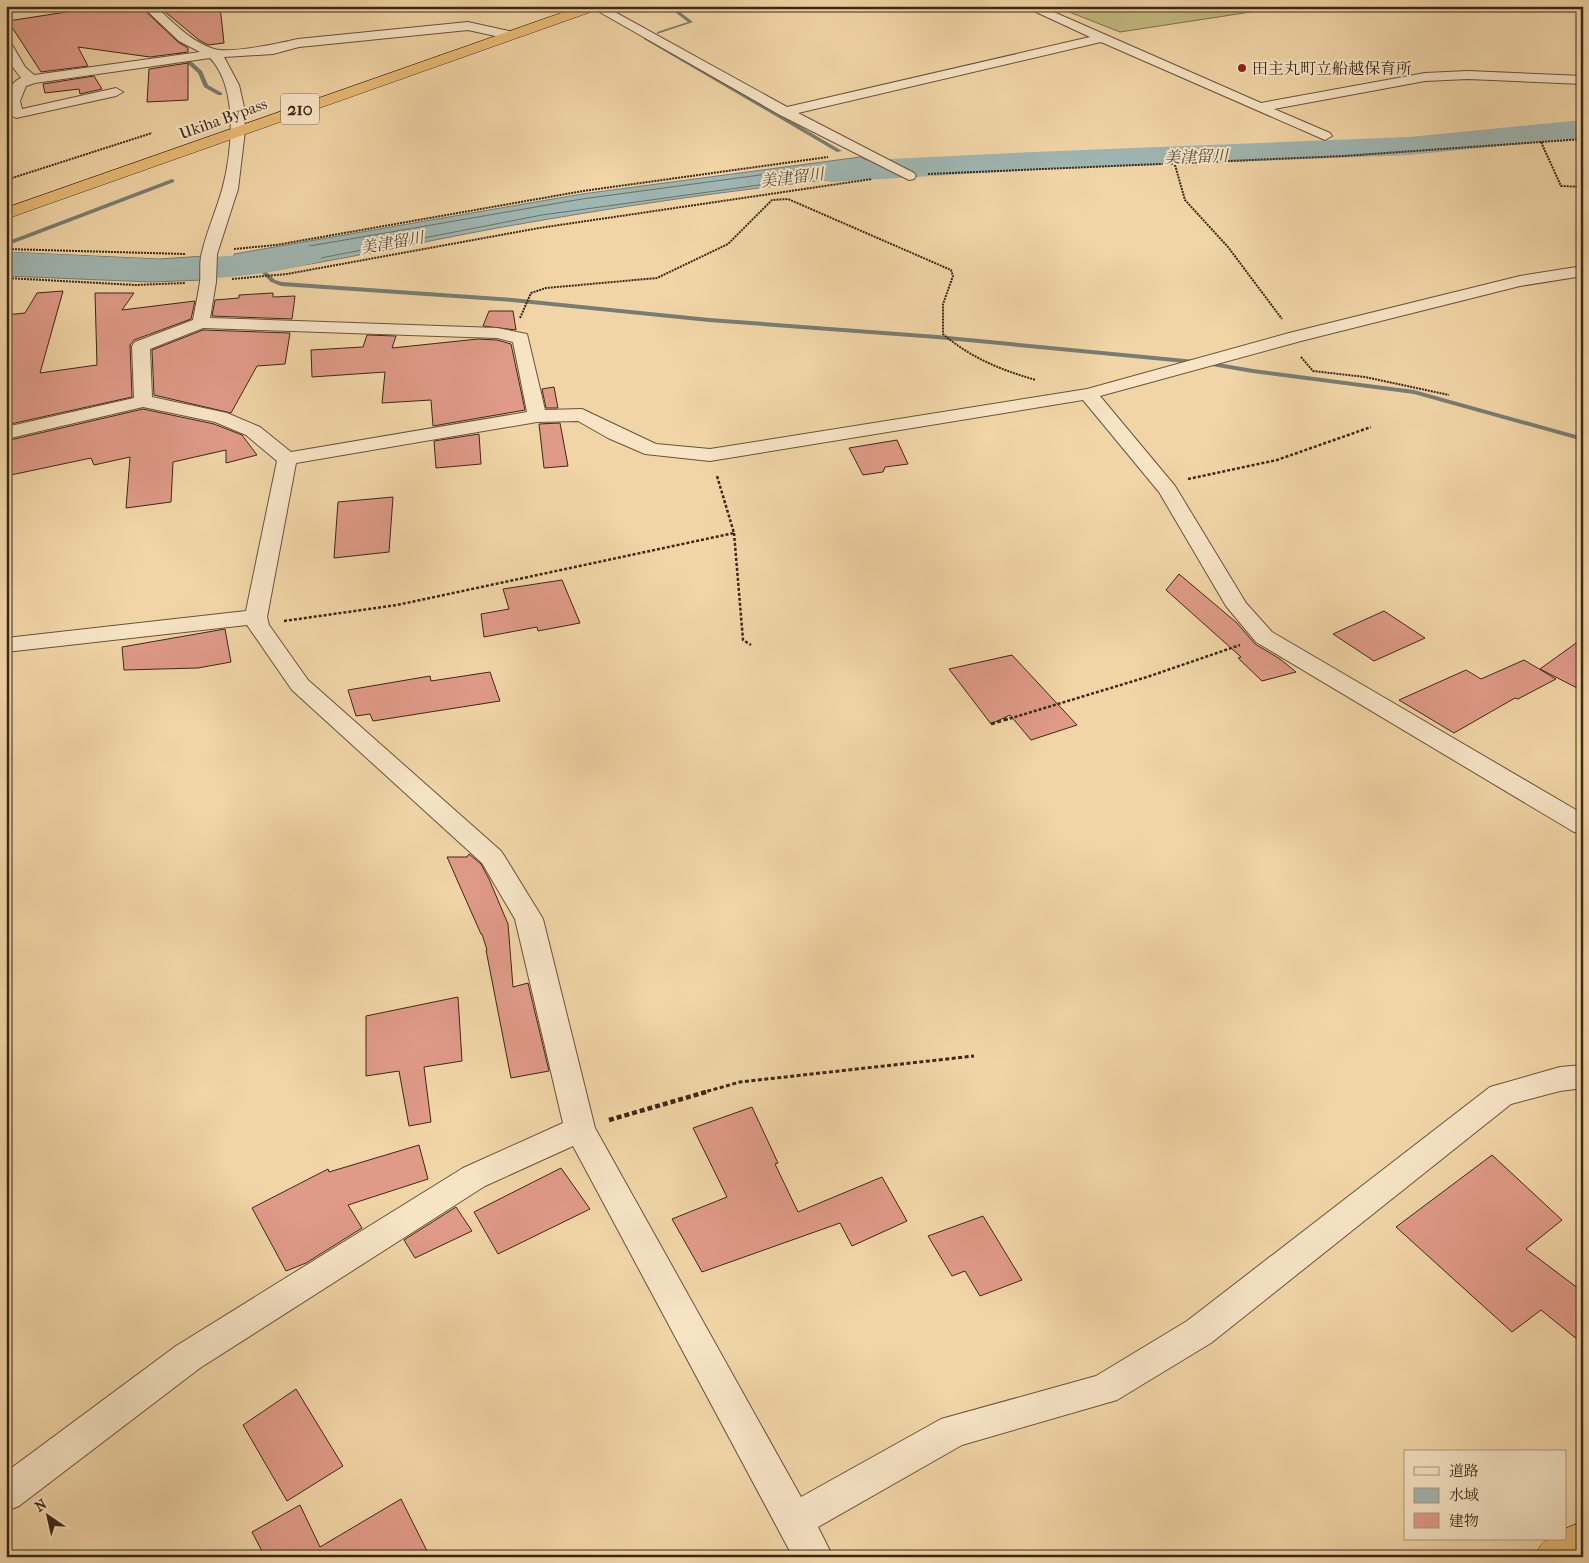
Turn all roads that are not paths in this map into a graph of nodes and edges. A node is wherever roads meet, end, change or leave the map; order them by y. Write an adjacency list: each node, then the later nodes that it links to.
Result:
1 (148, 6): 7 (street)
2 (594, 6): 4 (highway, Ukiha Bypass / 210); 12 (street)
3 (1029, 6): 5 (street)
4 (509, 36): 7 (street); 13 (highway, Ukiha Bypass / 210)
5 (1103, 38): 11 (street); 12 (street)
6 (6, 46): 8 (street)
7 (213, 54): 8 (street); 13 (street)
8 (33, 79): 10 (street)
9 (1583, 80): 11 (street)
10 (116, 92)
11 (1260, 108): 14 (street)
12 (785, 112): 15 (street)
13 (238, 131): 16 (highway, Ukiha Bypass / 210); 18 (street)
14 (1325, 136)
15 (909, 176)
16 (6, 214)
17 (1583, 271): 19 (street)
18 (201, 323): 20 (street); 21 (street)
19 (1088, 394): 21 (street); 26 (street)
20 (143, 401): 22 (street); 23 (street)
21 (537, 416): 23 (street)
22 (6, 433)
23 (286, 459): 24 (street)
24 (257, 621): 25 (street); 28 (street)
25 (6, 645)
26 (1583, 826)
27 (1583, 1076): 30 (street)
28 (580, 1129): 29 (street); 30 (street)
29 (6, 1494)
30 (795, 1520): 32 (street)
31 (1583, 1541): 33 (highway)
32 (814, 1557)
33 (1556, 1557)

